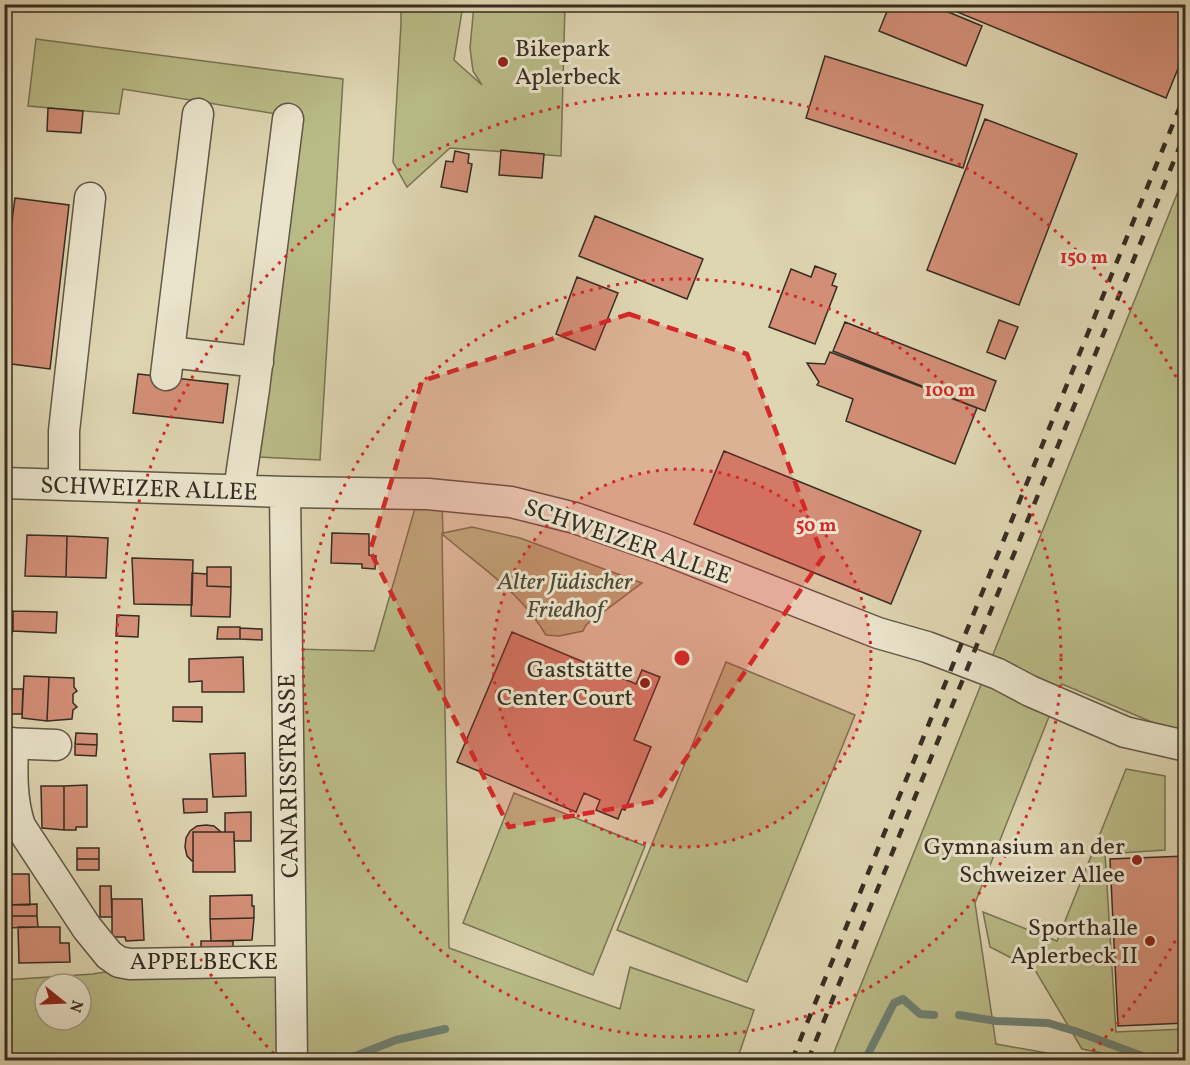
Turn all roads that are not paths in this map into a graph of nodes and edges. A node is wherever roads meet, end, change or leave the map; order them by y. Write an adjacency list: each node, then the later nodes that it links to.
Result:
1 (198, 114): 4 (street)
2 (288, 119): 4 (street)
3 (90, 198): 6 (street)
4 (258, 362): 7 (street)
5 (4, 483): 6 (street, SCHWEIZER ALLEE)
6 (64, 484): 7 (street, SCHWEIZER ALLEE)
7 (239, 490): 8 (street, SCHWEIZER ALLEE)
8 (285, 492): 11 (street, SCHWEIZER ALLEE); 12 (street, CANARISSTRASSE)
9 (9, 743): 10 (street); 12 (street, APPELBECKE)
10 (56, 745)
11 (1185, 746)
12 (290, 961): 13 (street, CANARISSTRASSE)
13 (292, 1060)

